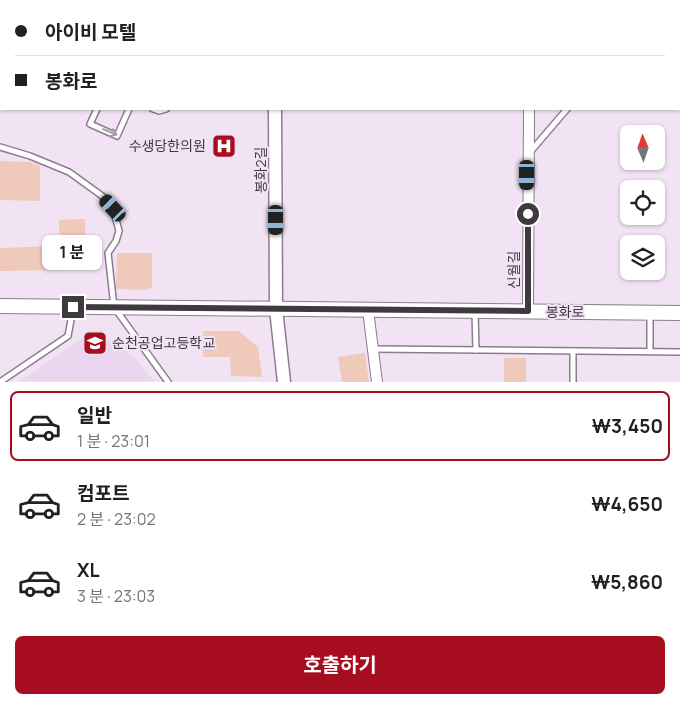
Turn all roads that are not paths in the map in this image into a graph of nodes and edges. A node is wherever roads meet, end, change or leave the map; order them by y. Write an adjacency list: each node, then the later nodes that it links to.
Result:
1 (97, 110): 2 (lane, one-way to 2)
2 (130, 110)
3 (276, 110): 11 (street, 봉화2길)
4 (529, 110): 7 (street, 신월길)
5 (567, 110): 7 (lane)
6 (0, 147): 10 (lane)
7 (527, 156): 14 (street, 신월길)
8 (0, 306): 9 (main road, 봉화로)
9 (73, 307): 10 (main road, 봉화로); 22 (lane)
10 (114, 307): 11 (main road, 봉화로); 23 (lane)
11 (276, 309): 12 (main road, 봉화로); 24 (street, 봉화2길)
12 (368, 310): 13 (main road, 봉화로); 17 (street)
13 (476, 311): 14 (main road, 봉화로); 18 (lane)
14 (528, 311): 15 (main road, 봉화로)
15 (650, 312): 16 (main road, 봉화로); 20 (lane)
16 (680, 312)
17 (373, 349): 18 (lane); 25 (street)
18 (476, 350): 19 (lane)
19 (573, 351): 20 (lane); 26 (lane)
20 (650, 351): 21 (lane)
21 (680, 352)
22 (0, 382)
23 (168, 382)
24 (284, 382)
25 (376, 382)
26 (573, 382)

